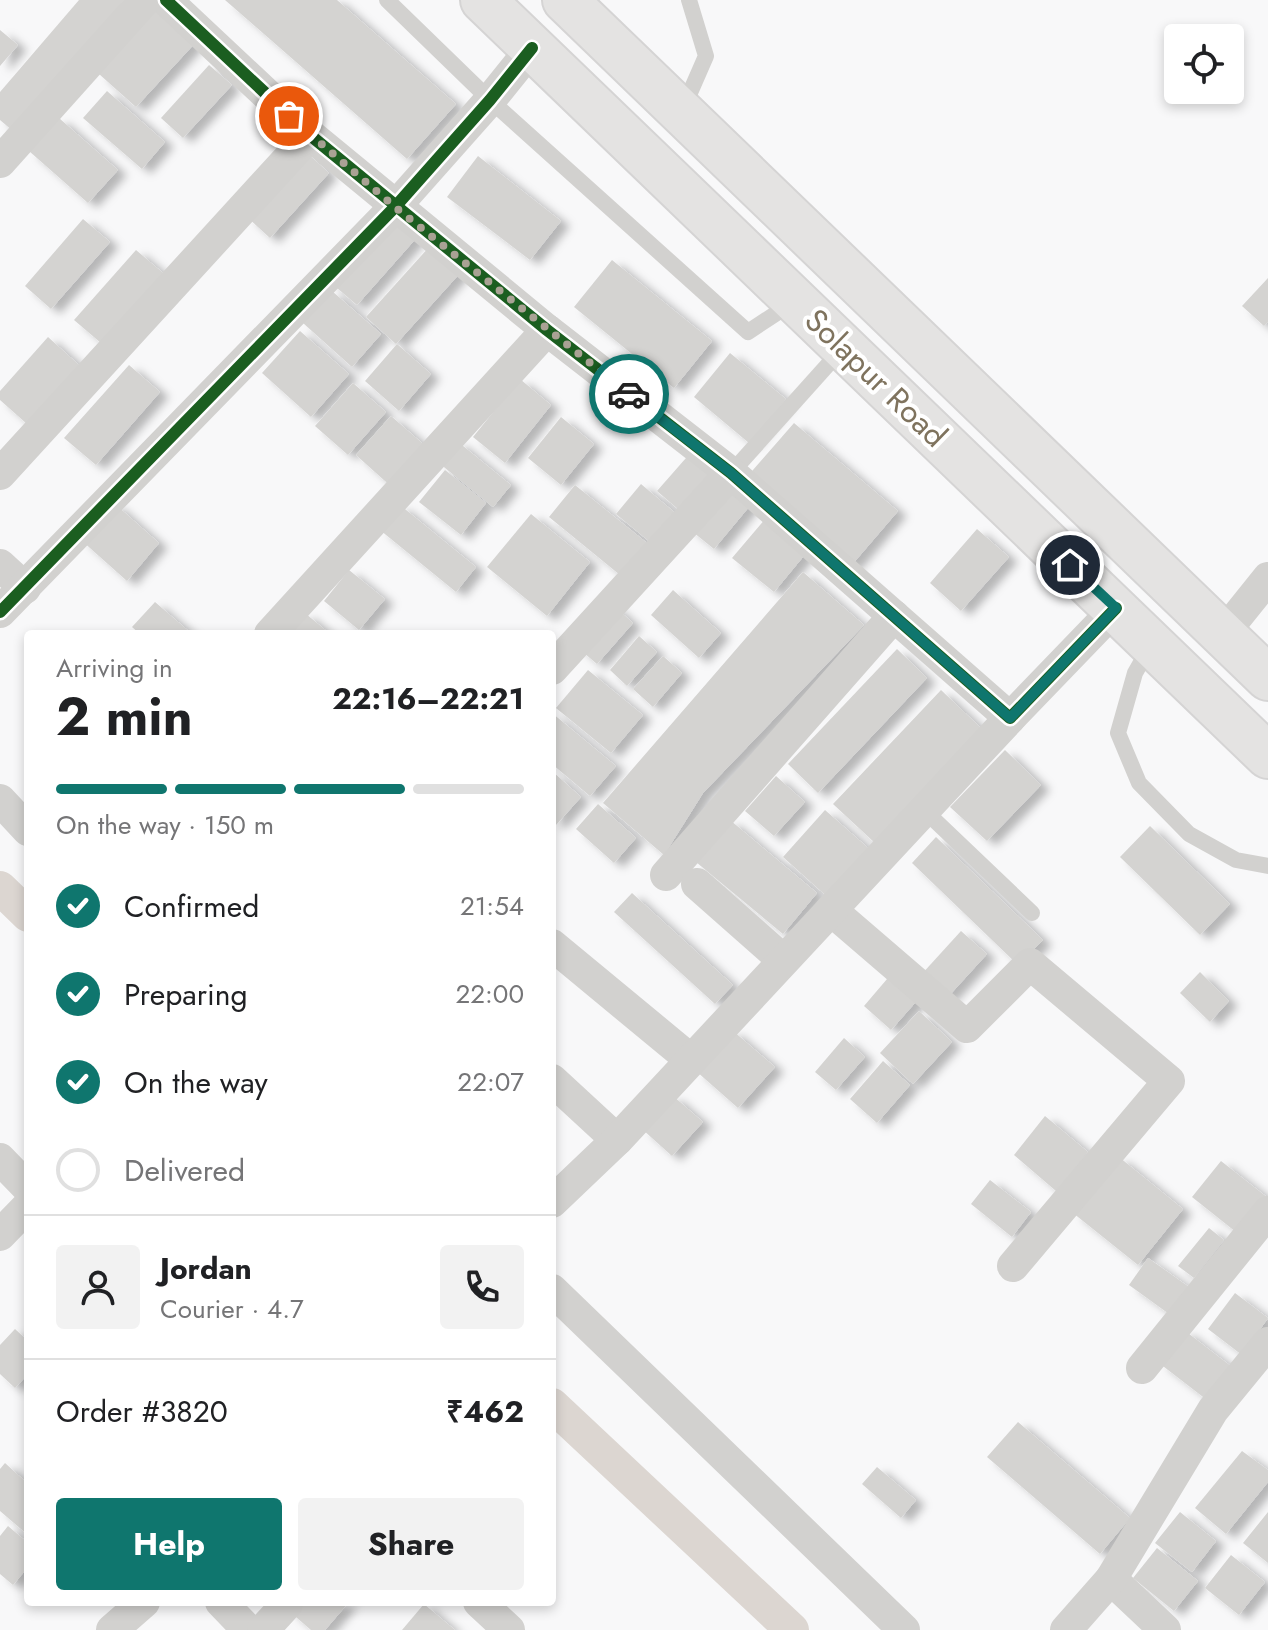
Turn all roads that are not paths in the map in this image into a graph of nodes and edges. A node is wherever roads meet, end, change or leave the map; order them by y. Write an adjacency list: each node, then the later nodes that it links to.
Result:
1 (145, 0): 11 (street)
2 (166, 0): 10 (street)
3 (387, 0): 8 (lane)
4 (483, 0): 7 (highway, Solapur Road)
5 (565, 0): 9 (highway, Solapur Road)
6 (689, 0): 9 (lane)
7 (532, 48): 8 (street); 13 (highway, Solapur Road)
8 (490, 100): 12 (street); 13 (lane)
9 (682, 112): 25 (highway, Solapur Road)
10 (310, 135): 12 (street); 17 (street)
11 (0, 162)
12 (395, 207): 14 (street); 20 (street)
13 (796, 300): 15 (highway, Solapur Road)
14 (547, 330): 16 (street); 24 (street)
15 (844, 347): 16 (lane); 21 (highway, Solapur Road)
16 (731, 473): 23 (street); 27 (street)
17 (0, 474)
18 (0, 565): 20 (street)
19 (1268, 578): 25 (street)
20 (25, 588): 22 (street)
21 (1116, 608): 26 (highway, Solapur Road); 29 (street)
22 (0, 612)
23 (894, 616): 29 (street); 35 (street)
24 (274, 630)
25 (1223, 634): 28 (highway, Solapur Road)
26 (1152, 644): 30 (highway, Solapur Road); 34 (lane)
27 (556, 665)
28 (1268, 678)
29 (1010, 718): 32 (street)
30 (1268, 756)
31 (0, 800): 33 (street)
32 (924, 810): 37 (street); 38 (lane)
33 (24, 826)
34 (1268, 866)
35 (666, 875)
36 (697, 884): 40 (street)
37 (831, 910): 40 (street); 50 (street)
38 (1032, 913)
39 (556, 948): 41 (street)
40 (783, 960): 41 (street)
41 (691, 1060): 43 (street)
42 (556, 1084): 43 (street)
43 (617, 1140): 46 (street)
44 (0, 1159): 45 (street)
45 (24, 1184)
46 (556, 1198)
47 (24, 1210): 49 (street)
48 (1268, 1212): 53 (street)
49 (0, 1235)
50 (1013, 1266)
51 (556, 1294): 63 (street)
52 (1268, 1343): 54 (street)
53 (1142, 1368)
54 (1111, 1579): 64 (street); 65 (street)
55 (139, 1606): 59 (street)
56 (225, 1606): 60 (street)
57 (285, 1606): 61 (street)
58 (483, 1606): 62 (street)
59 (112, 1630)
60 (248, 1630)
61 (263, 1630)
62 (509, 1630)
63 (904, 1630)
64 (1066, 1630)
65 (1165, 1630)

